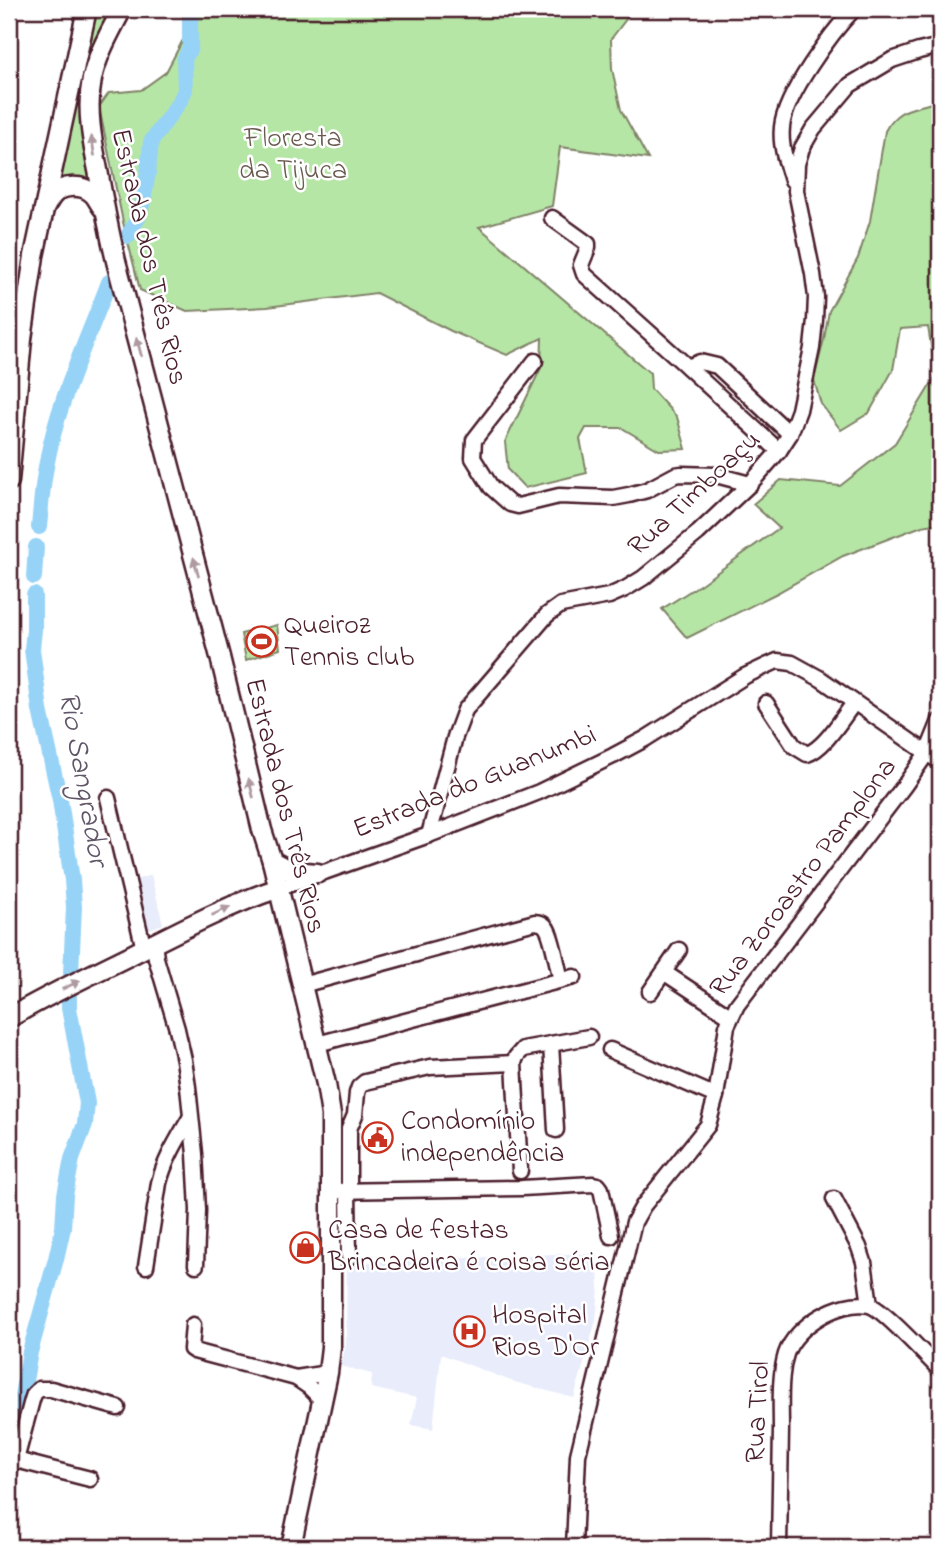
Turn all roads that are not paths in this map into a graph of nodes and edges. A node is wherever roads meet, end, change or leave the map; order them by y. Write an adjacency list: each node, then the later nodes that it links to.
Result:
1 (87, 9): 6 (main road)
2 (122, 9): 7 (main road, Estrada dos Três Rios, one-way to 2)
3 (855, 9): 5 (street)
4 (940, 47): 5 (street, Rua Timboaçu)
5 (796, 191): 11 (street, Rua Timboaçu)
6 (43, 211): 7 (main road); 13 (main road)
7 (106, 213): 22 (main road, Estrada dos Três Rios, one-way to 7)
8 (552, 218): 10 (street)
9 (535, 361): 14 (street)
10 (688, 367): 11 (street); 12 (street)
11 (790, 434): 12 (street, Rua Timboaçu)
12 (779, 451): 14 (street, Rua Timboaçu)
13 (9, 478)
14 (750, 484): 21 (street, Rua Timboaçu)
15 (854, 702): 16 (street); 18 (street, Estrada do Guanumbi); 21 (street, Estrada do Guanumbi)
16 (766, 703)
17 (940, 721): 18 (street)
18 (927, 753): 19 (street, Estrada do Guanumbi); 32 (street, Rua Zoroastro Pamplona)
19 (940, 762)
20 (108, 798): 27 (street)
21 (429, 835): 23 (street, Estrada do Guanumbi)
22 (271, 857): 23 (main road); 24 (main road, Estrada dos Três Rios); 25 (main road)
23 (318, 873): 24 (street, Estrada do Guanumbi)
24 (279, 888): 25 (main road, Estrada do Guanumbi); 26 (main road, Estrada dos Três Rios)
25 (255, 895): 26 (main road); 27 (main road, Estrada do Guanumbi, one-way to 25)
26 (288, 930): 30 (main road, Estrada dos Três Rios)
27 (149, 946): 33 (main road, Estrada do Guanumbi, one-way to 27); 42 (street)
28 (679, 950): 29 (street)
29 (665, 973): 31 (street); 32 (street)
30 (302, 985): 35 (main road, Estrada dos Três Rios); 35 (street)
31 (650, 992)
32 (730, 1016): 39 (street, Rua Zoroastro Pamplona)
33 (9, 1017)
34 (589, 1037): 36 (street)
35 (317, 1044): 41 (main road, Estrada dos Três Rios)
36 (551, 1044): 38 (street); 43 (street)
37 (610, 1050): 39 (street)
38 (514, 1063): 40 (street); 44 (street)
39 (716, 1096): 61 (street, Rua Zoroastro Pamplona)
40 (356, 1110): 41 (street); 45 (street)
41 (331, 1115): 45 (main road, Estrada dos Três Rios)
42 (190, 1118): 49 (street); 50 (street)
43 (556, 1130)
44 (520, 1171)
45 (343, 1189): 47 (street); 48 (street); 54 (main road, Estrada dos Três Rios)
46 (834, 1199): 51 (street)
47 (611, 1236)
48 (349, 1257)
49 (197, 1265)
50 (146, 1266)
51 (870, 1305): 53 (street); 62 (street, Rua Tirol)
52 (193, 1325): 55 (street)
53 (940, 1370)
54 (328, 1373): 55 (street); 56 (main road, Estrada dos Três Rios)
55 (296, 1378): 56 (street)
56 (322, 1400): 60 (main road, Estrada dos Três Rios)
57 (118, 1408): 58 (street)
58 (12, 1465): 59 (street)
59 (90, 1479)
60 (291, 1547)
61 (574, 1547)
62 (779, 1547)

